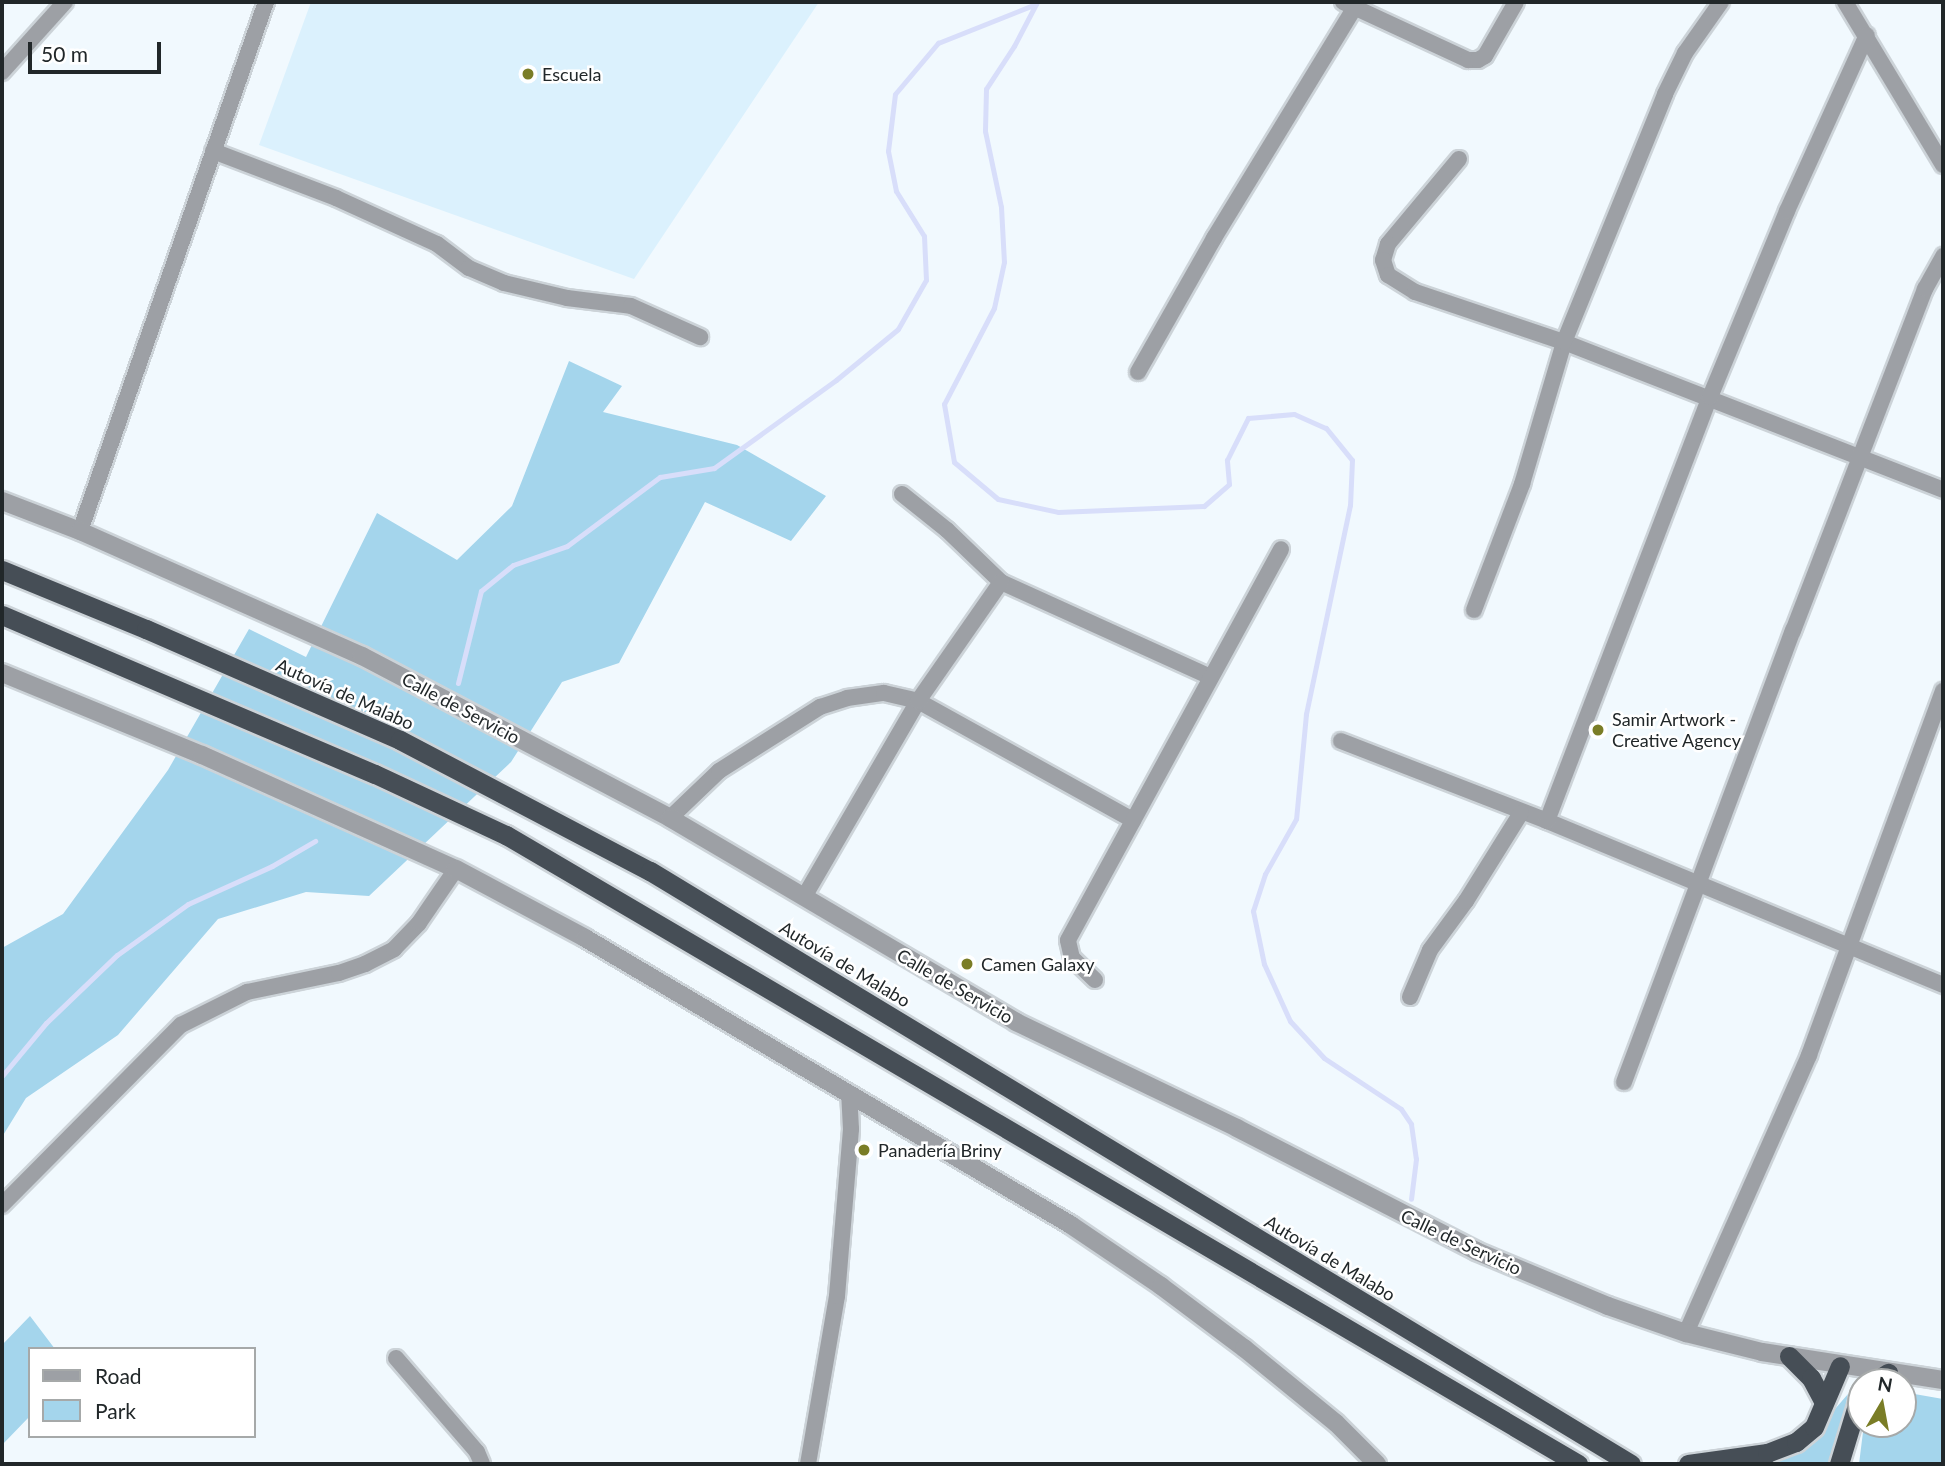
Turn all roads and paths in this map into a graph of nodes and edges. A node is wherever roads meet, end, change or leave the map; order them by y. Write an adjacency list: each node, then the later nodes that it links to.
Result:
1 (65, 2): 8 (street)
2 (266, 2): 9 (street)
3 (1516, 2): 6 (street)
4 (1721, 2): 14 (street)
5 (1845, 2): 7 (street)
6 (1352, 4): 15 (street)
7 (1867, 35): 11 (street); 16 (street)
8 (2, 72)
9 (214, 151): 13 (street); 21 (street)
10 (1459, 159): 14 (street)
11 (1943, 165)
12 (1943, 256): 17 (street)
13 (700, 337)
14 (1564, 342): 16 (street); 25 (street)
15 (1138, 372)
16 (1710, 397): 17 (street); 35 (street)
17 (1861, 456): 18 (street); 37 (street)
18 (1943, 490)
19 (902, 494): 24 (street)
20 (2, 501): 21 (street, Calle de Servicio)
21 (80, 531): 33 (street, Calle de Servicio)
22 (1281, 548): 28 (street)
23 (2, 570): 61 (highway, Autovía de Malabo)
24 (1001, 582): 28 (street); 30 (street)
25 (1474, 610)
26 (2, 615): 60 (highway)
27 (2, 673): 36 (street)
28 (1210, 677): 34 (street)
29 (1943, 691): 39 (street)
30 (918, 701): 33 (street); 34 (street); 38 (street)
31 (1341, 741): 32 (street)
32 (1521, 813): 35 (street); 42 (street)
33 (670, 818): 38 (street, Calle de Servicio)
34 (1133, 820): 40 (street)
35 (1547, 821): 37 (street)
36 (456, 869): 44 (street); 47 (street)
37 (1697, 885): 39 (street); 43 (street)
38 (804, 897): 48 (street, Calle de Servicio)
39 (1850, 947): 41 (street); 48 (street)
40 (1095, 980)
41 (1943, 985)
42 (1410, 997)
43 (1624, 1082)
44 (849, 1093): 45 (street); 46 (street)
45 (870, 1105): 46 (street); 59 (street)
46 (851, 1129): 58 (street)
47 (2, 1205)
48 (1686, 1333): 49 (street, Calle de Servicio)
49 (1789, 1356): 51 (street, Calle de Servicio); 55 (highway)
50 (396, 1358): 57 (street)
51 (1840, 1366): 52 (street, Calle de Servicio); 55 (highway)
52 (1847, 1368)
53 (1917, 1379): 54 (street, Calle de Servicio)
54 (1943, 1380)
55 (1823, 1401): 62 (highway)
56 (1847, 1438): 63 (highway)
57 (482, 1464)
58 (808, 1464)
59 (1377, 1464)
60 (1578, 1464)
61 (1631, 1464)
62 (1688, 1464)
63 (1839, 1464)

